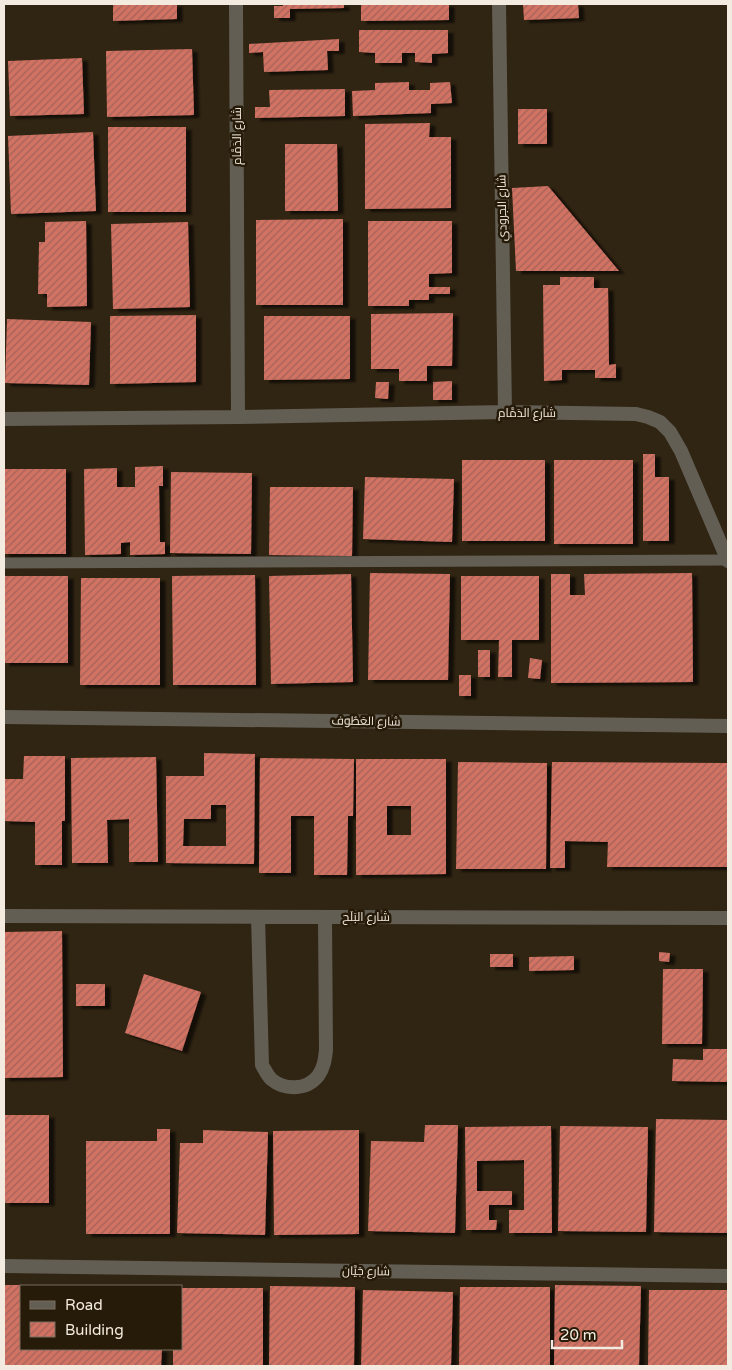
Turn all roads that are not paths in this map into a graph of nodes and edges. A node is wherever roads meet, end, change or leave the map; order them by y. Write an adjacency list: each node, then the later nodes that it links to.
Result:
1 (236, 4): 4 (street, شارع الدَمَّام)
2 (499, 4): 3 (street, شارع الجرودي)
3 (505, 412): 4 (street, شارع الدَمَّام); 6 (street, شارع الدَمَّام)
4 (238, 418): 5 (street, شارع الدَمَّام)
5 (4, 419)
6 (728, 560): 7 (lane)
7 (4, 563)
8 (4, 717): 9 (street, شارع العَطُوف)
9 (728, 726)
10 (4, 916): 11 (street, شارع البَلَح)
11 (258, 917): 12 (street, شارع البَلَح); 12 (street)
12 (325, 917): 13 (street, شارع البَلَح)
13 (728, 918)
14 (4, 1266): 15 (street, شارع جَيَّان)
15 (728, 1276)

